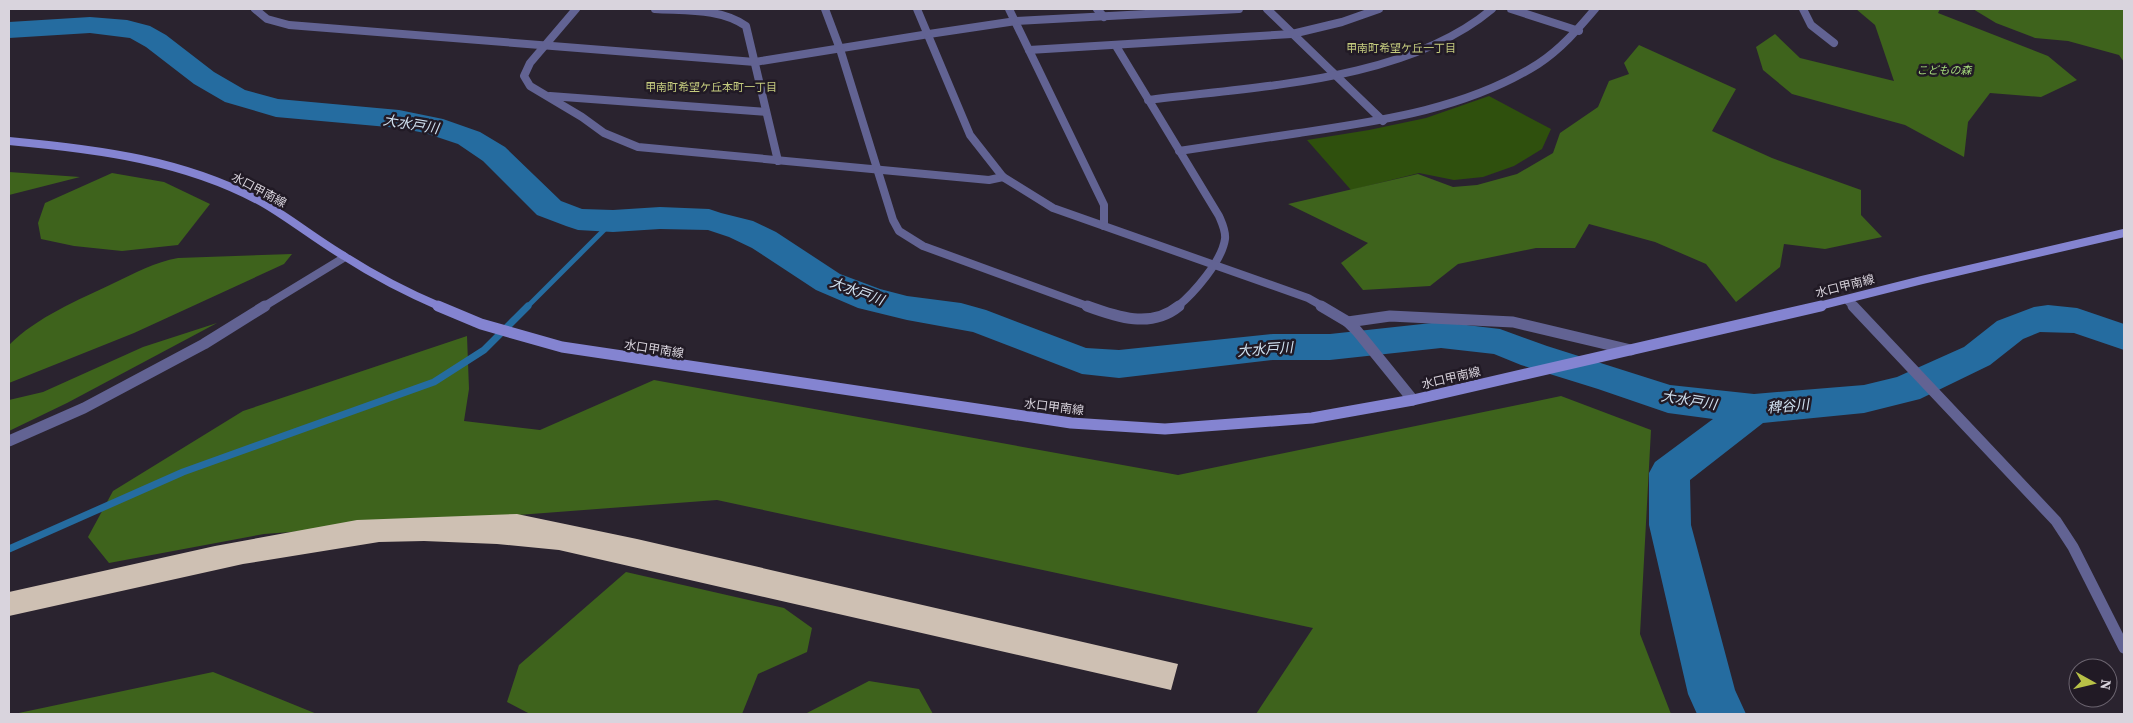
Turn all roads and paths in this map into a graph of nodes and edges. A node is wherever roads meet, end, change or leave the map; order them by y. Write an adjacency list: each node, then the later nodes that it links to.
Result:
1 (255, 9): 21 (street)
2 (576, 9): 21 (street)
3 (654, 9): 25 (street)
4 (825, 9): 23 (street)
5 (917, 9): 18 (street)
6 (1009, 9): 16 (street)
7 (1097, 9): 15 (street)
8 (1239, 9): 15 (street)
9 (1267, 9): 19 (street)
10 (1379, 9): 19 (street)
11 (1492, 9): 26 (street)
12 (1511, 9): 17 (street)
13 (1595, 9): 17 (street)
14 (1803, 9): 20 (street)
15 (1104, 17): 16 (street)
16 (1016, 21): 18 (street); 24 (street)
17 (1578, 31): 30 (street)
18 (929, 34): 23 (street); 35 (street)
19 (1292, 34): 22 (street); 26 (street)
20 (1834, 43)
21 (546, 45): 25 (street); 27 (street)
22 (1116, 46): 24 (street); 28 (street)
23 (840, 49): 25 (street); 34 (street)
24 (1029, 50): 36 (street)
25 (755, 62): 29 (street)
26 (1337, 76): 28 (street); 30 (street)
27 (546, 95): 29 (street); 33 (street)
28 (1148, 100): 32 (street)
29 (766, 112): 33 (street)
30 (1383, 121): 32 (street)
31 (9, 141): 38 (main road, 水口甲南線)
32 (1180, 151): 39 (street)
33 (778, 161): 34 (street)
34 (878, 169): 35 (street); 39 (street)
35 (1003, 177): 36 (street)
36 (1104, 226): 39 (street)
37 (2124, 233): 40 (main road, 水口甲南線)
38 (345, 258): 43 (main road, 水口甲南線); 44 (street)
39 (1212, 264): 41 (street)
40 (1847, 300): 42 (main road, 水口甲南線); 45 (street)
41 (1348, 322): 42 (street); 43 (street)
42 (1631, 350): 43 (main road, 水口甲南線)
43 (1413, 400)
44 (9, 441)
45 (2124, 648)

